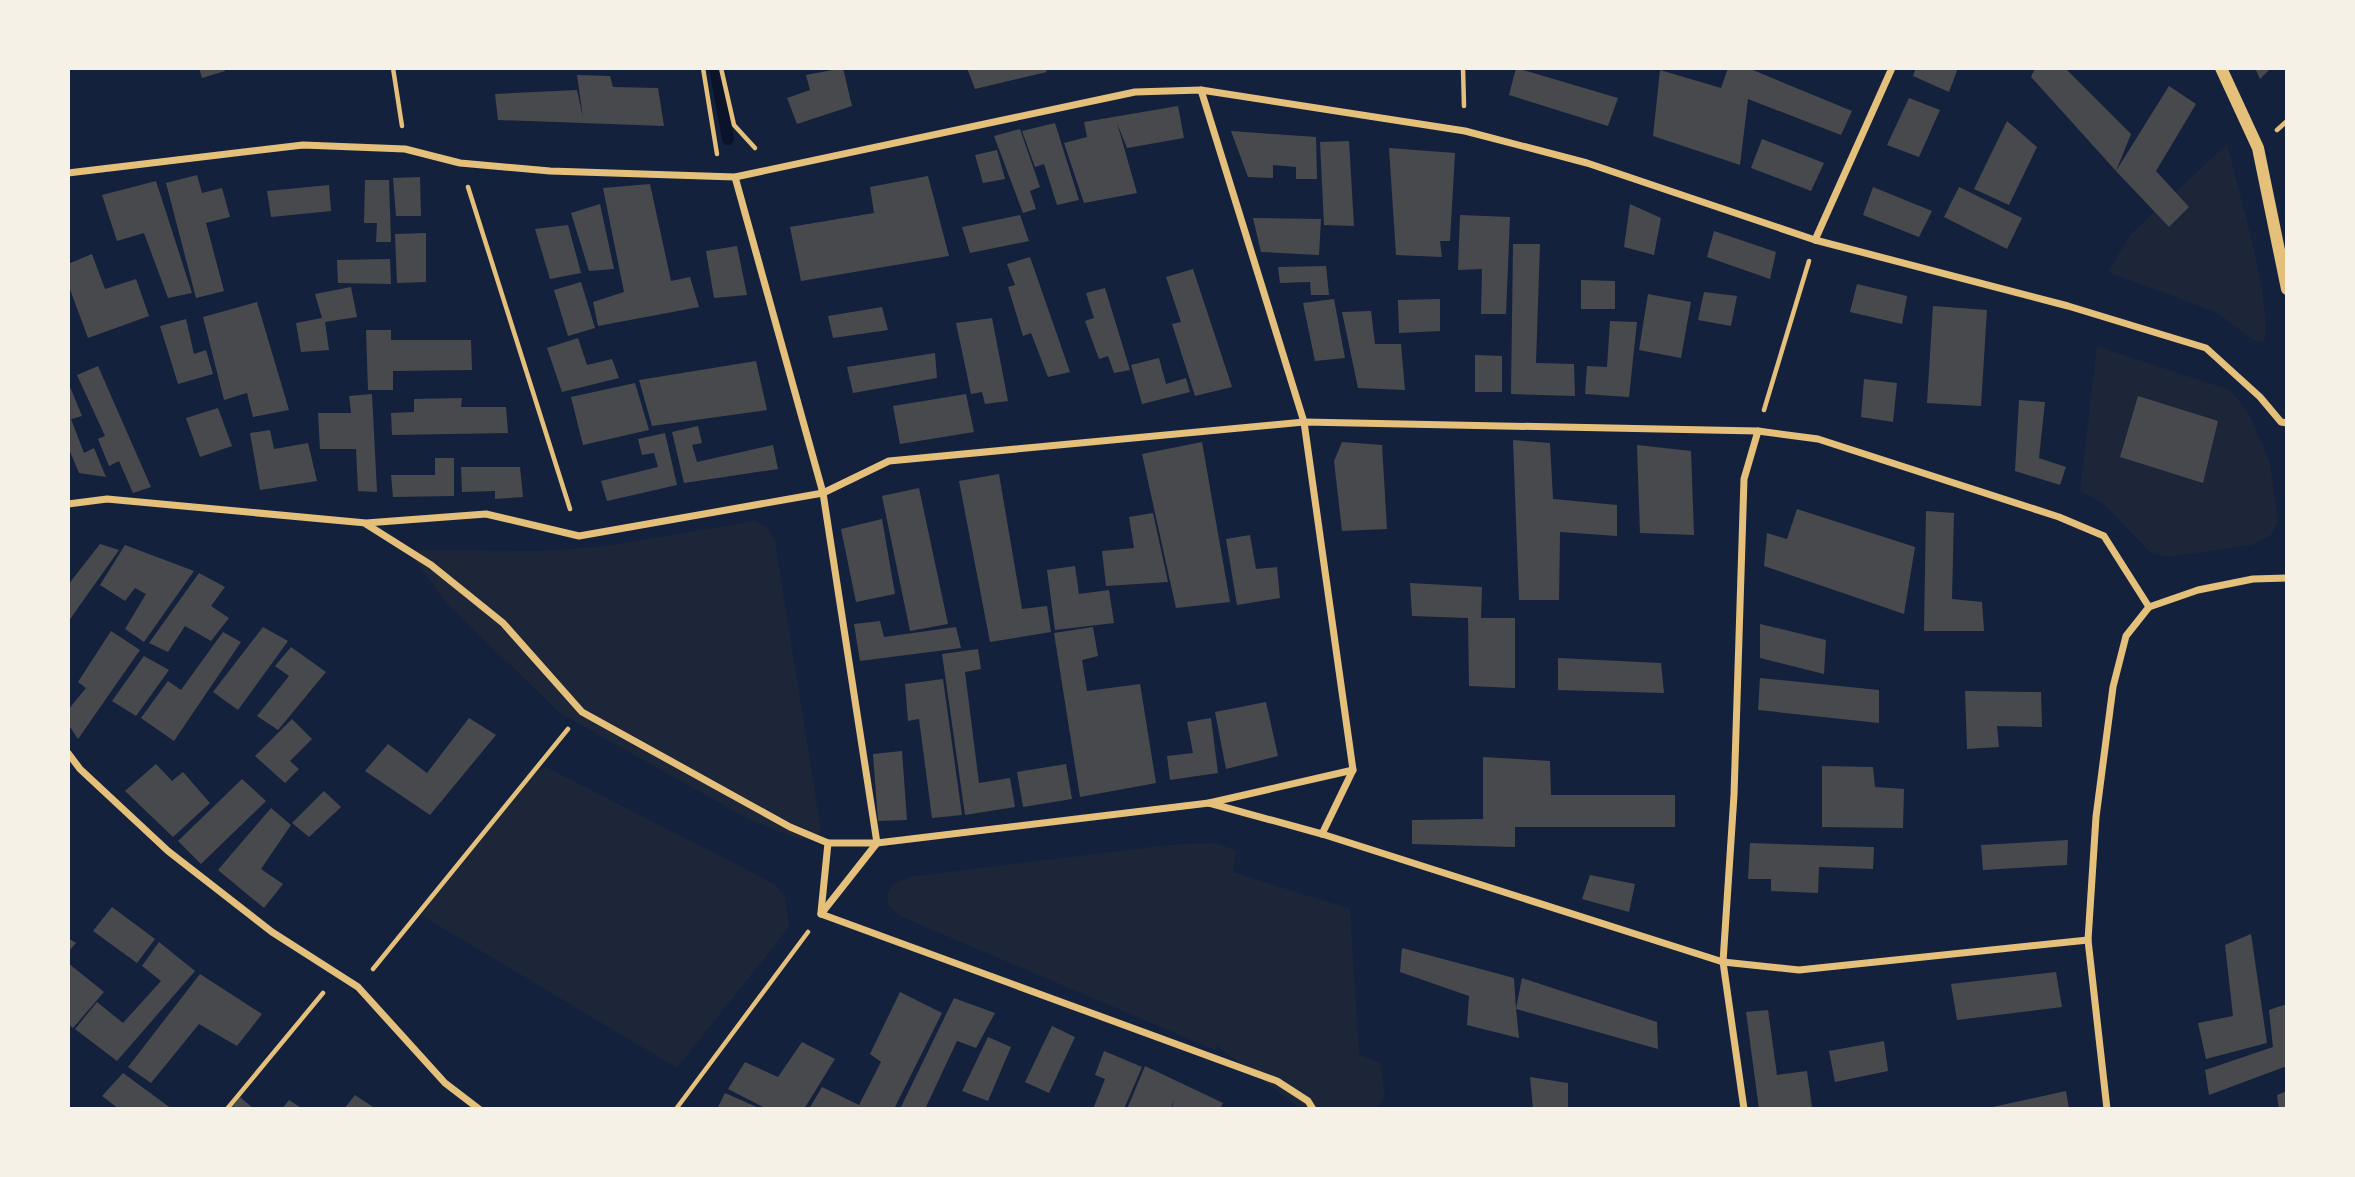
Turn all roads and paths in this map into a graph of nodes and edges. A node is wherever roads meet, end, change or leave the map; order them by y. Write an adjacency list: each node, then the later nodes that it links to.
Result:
1 (393, 68): 9 (path)
2 (703, 68): 13 (path)
3 (721, 68): 11 (path)
4 (1463, 68): 8 (path)
5 (1892, 68): 15 (street)
6 (2221, 68): 16 (street)
7 (1201, 90): 8 (street); 11 (street); 17 (street)
8 (1465, 131): 15 (street)
9 (405, 149): 10 (street); 12 (street)
10 (460, 163): 13 (street); 23 (path)
11 (776, 170): 14 (street)
12 (68, 173)
13 (719, 177): 14 (street)
14 (735, 177): 20 (street)
15 (1815, 240): 18 (street); 19 (path)
16 (2287, 289)
17 (1304, 422): 19 (street); 20 (street); 28 (street)
18 (2287, 423)
19 (1758, 431): 25 (street); 35 (street)
20 (823, 493): 23 (street); 32 (street)
21 (68, 504): 22 (street)
22 (366, 523): 23 (street); 26 (street)
23 (579, 536)
24 (2287, 578): 25 (street)
25 (2149, 607): 34 (street)
26 (582, 712): 31 (street); 37 (path)
27 (68, 752): 36 (street)
28 (1353, 770): 29 (street); 30 (street)
29 (1209, 803): 30 (street); 32 (street)
30 (1322, 834): 35 (street)
31 (828, 843): 32 (street); 33 (street)
32 (877, 843): 33 (street)
33 (821, 914): 40 (path); 41 (street)
34 (2088, 940): 35 (street); 43 (street)
35 (1723, 962): 42 (street)
36 (339, 974): 37 (street); 38 (path)
37 (358, 987): 39 (street)
38 (227, 1109)
39 (479, 1109)
40 (676, 1109)
41 (1313, 1109)
42 (1744, 1109)
43 (2107, 1109)

